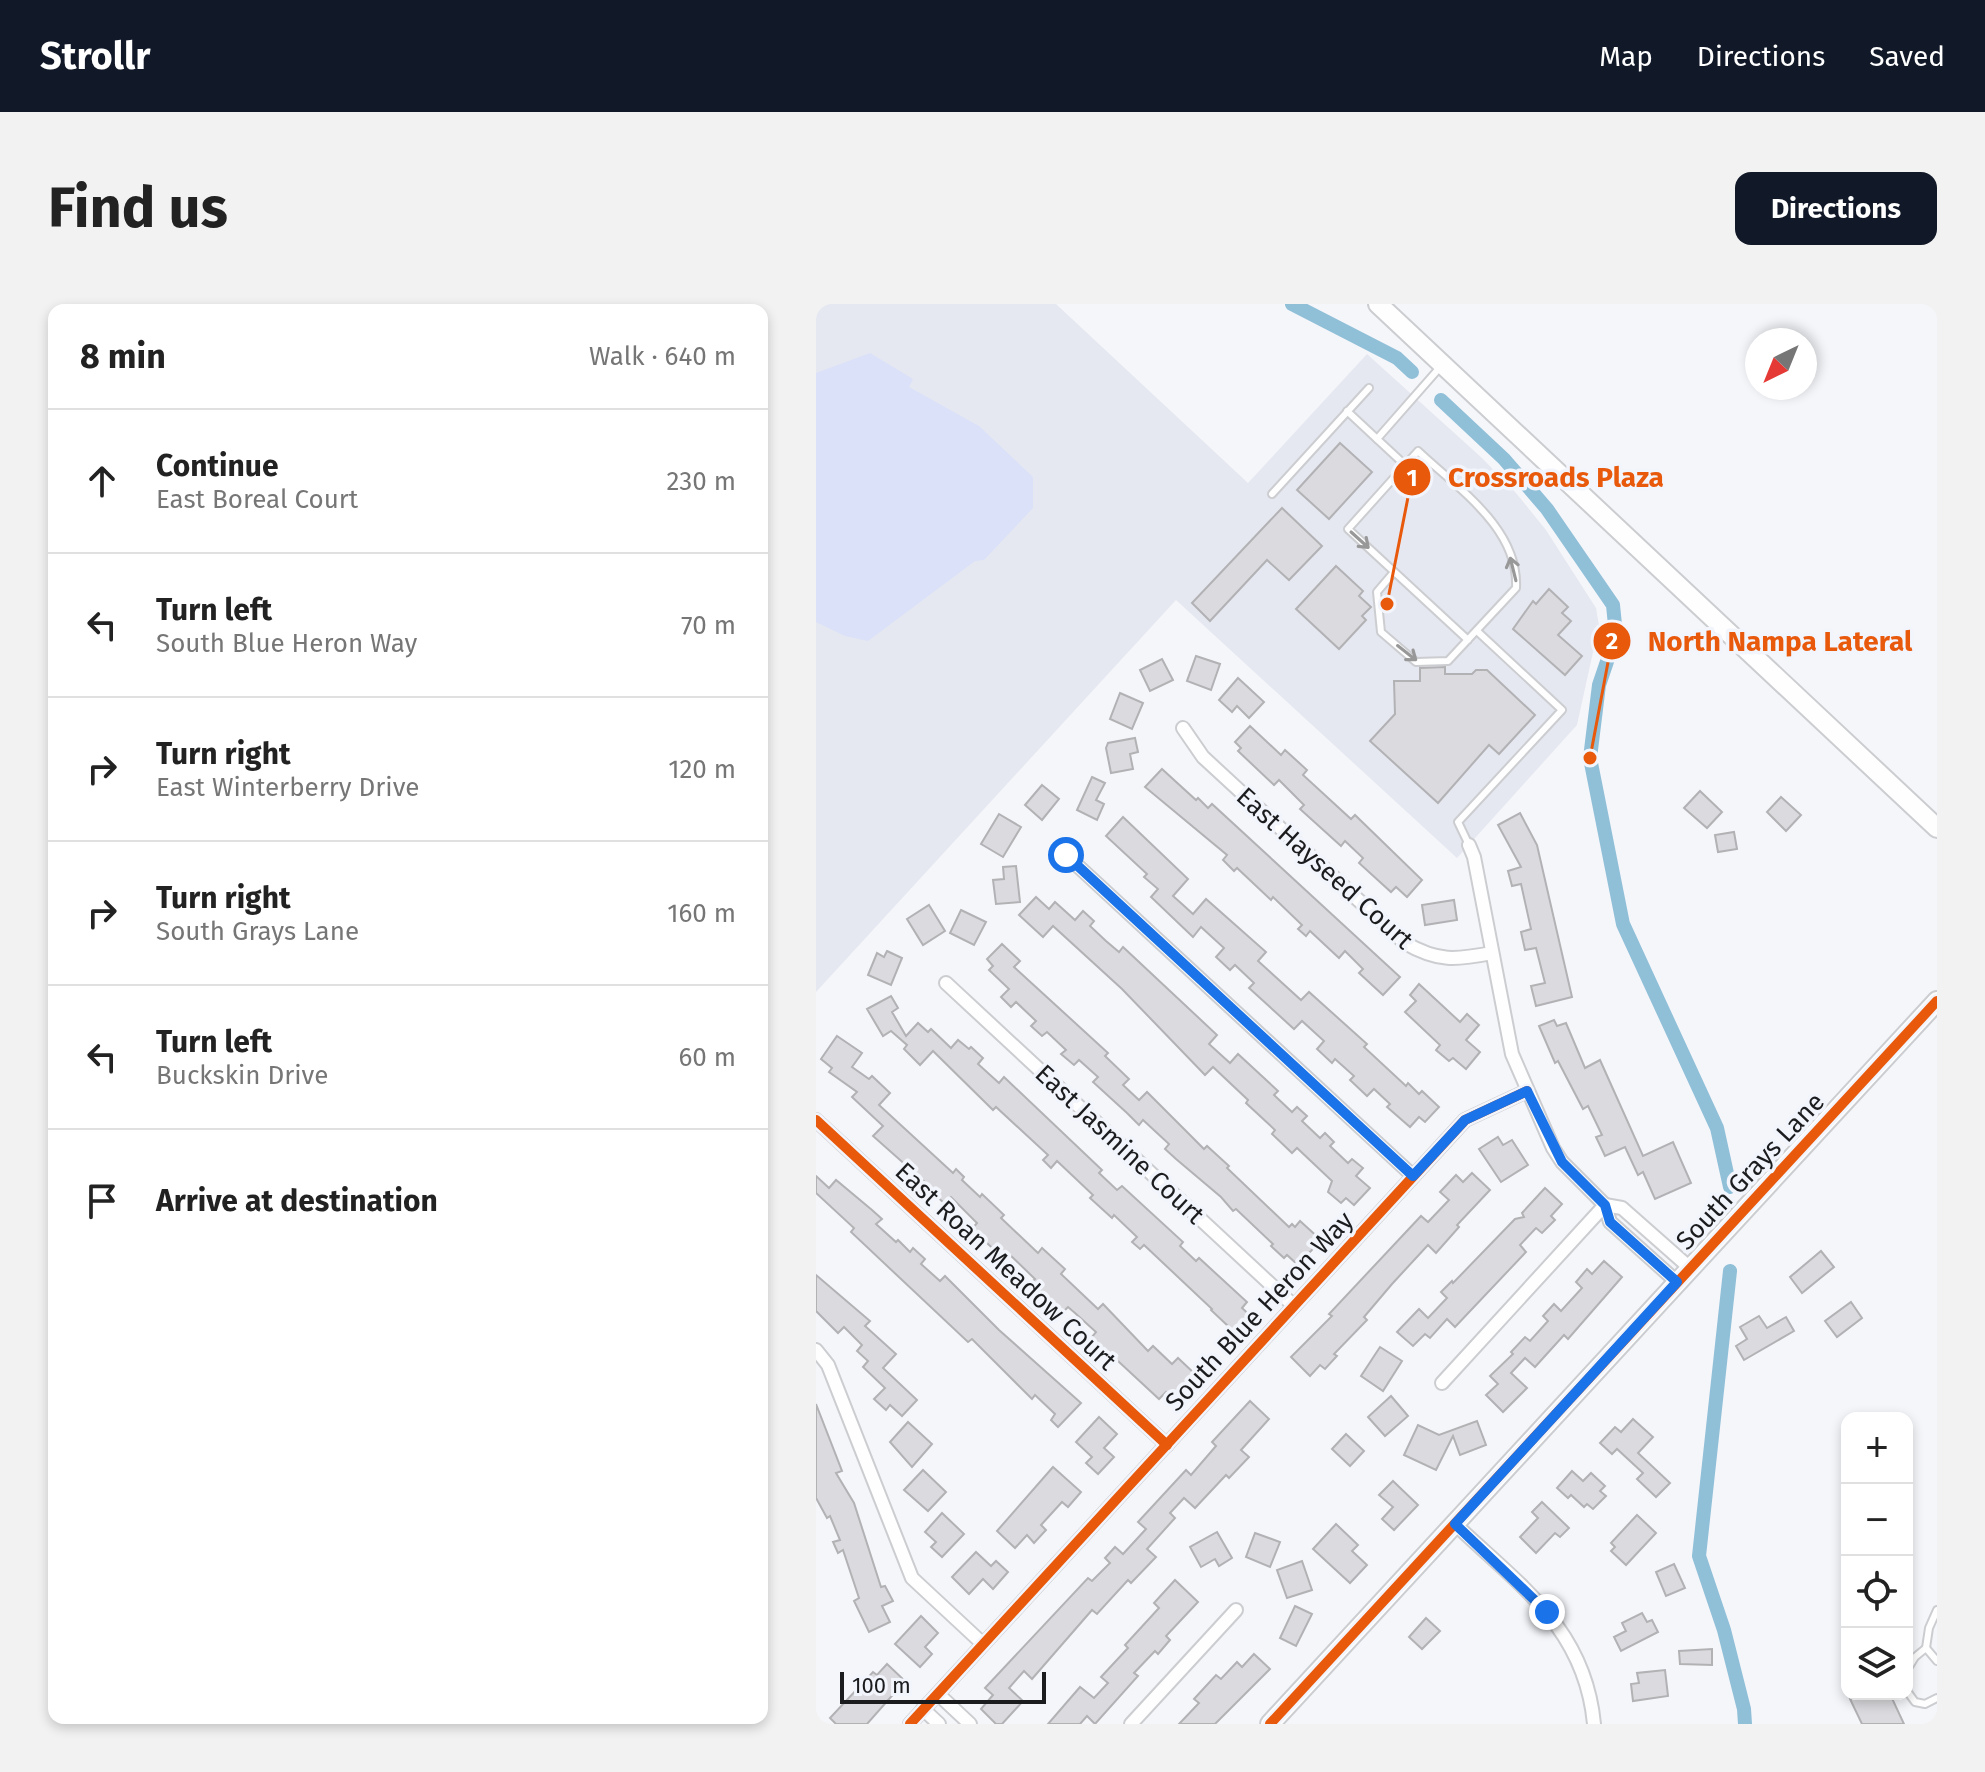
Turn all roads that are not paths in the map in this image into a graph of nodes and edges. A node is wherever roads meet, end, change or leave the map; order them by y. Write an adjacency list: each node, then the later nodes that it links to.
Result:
1 (1378, 304): 2 (street)
2 (1443, 364): 5 (lane); 12 (street)
3 (1369, 388): 4 (lane)
4 (1347, 411): 5 (lane); 7 (lane)
5 (1377, 439): 6 (lane)
6 (1405, 465): 8 (lane, one-way to 8); 9 (lane, one-way to 6)
7 (1272, 494)
8 (1394, 572): 10 (lane); 10 (lane, one-way to 10)
9 (1477, 631): 10 (lane); 13 (lane)
10 (1468, 640)
11 (1183, 728): 15 (street, East Hayseed Court)
12 (1937, 828)
13 (1469, 845): 15 (street)
14 (1066, 855): 20 (street)
15 (1492, 953): 18 (street)
16 (946, 983): 24 (street, East Jasmine Court)
17 (1937, 1001): 22 (street, South Grays Lane)
18 (1527, 1091): 20 (street, South Blue Heron Way); 21 (street)
19 (816, 1120): 27 (street, East Roan Meadow Court)
20 (1413, 1176): 24 (street, South Blue Heron Way)
21 (1605, 1205): 22 (street); 23 (street); 26 (street)
22 (1690, 1268): 23 (street, South Grays Lane)
23 (1677, 1282): 28 (street, South Grays Lane)
24 (1294, 1306): 27 (street, South Blue Heron Way)
25 (816, 1350): 31 (street)
26 (1442, 1383)
27 (1167, 1445): 31 (street, South Blue Heron Way)
28 (1455, 1524): 43 (street, South Grays Lane); 44 (street)
29 (1236, 1610): 42 (street)
30 (1937, 1610): 32 (lane)
31 (983, 1644): 35 (street, South Blue Heron Way)
32 (1926, 1648): 33 (lane); 34 (lane)
33 (1913, 1660)
34 (1937, 1661)
35 (938, 1694): 38 (street, South Blue Heron Way); 41 (street)
36 (1937, 1698): 37 (lane)
37 (1913, 1699)
38 (923, 1709): 39 (street, South Blue Heron Way); 40 (street)
39 (910, 1724)
40 (939, 1724)
41 (970, 1724)
42 (1131, 1724)
43 (1270, 1724)
44 (1594, 1724)

